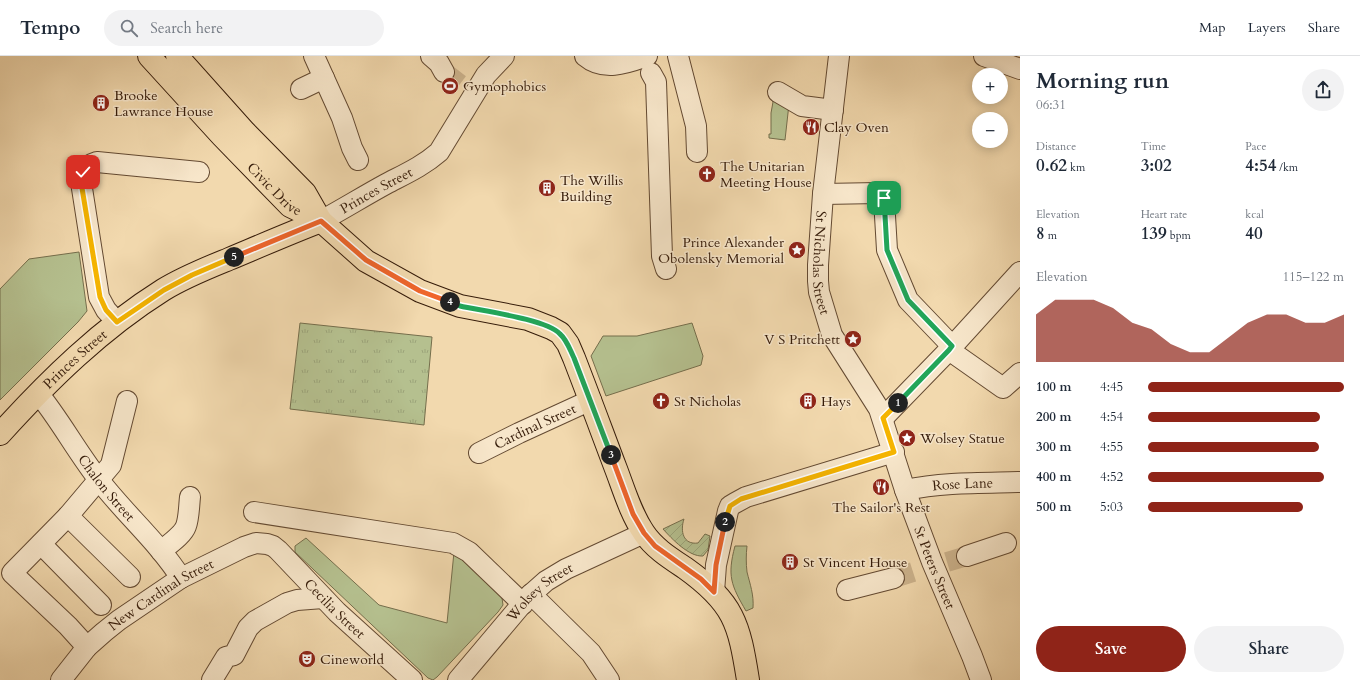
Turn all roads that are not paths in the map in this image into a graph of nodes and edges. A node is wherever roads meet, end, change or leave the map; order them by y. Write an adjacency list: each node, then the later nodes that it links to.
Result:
1 (149, 56): 21 (main road, Civic Drive)
2 (177, 56): 21 (main road, Civic Drive)
3 (314, 56): 13 (street)
4 (431, 56): 12 (street)
5 (504, 56): 21 (street, Princes Street)
6 (586, 56): 10 (street)
7 (678, 56): 17 (street)
8 (839, 56): 16 (street, St Nicholas Street)
9 (984, 56): 11 (street)
10 (649, 64): 22 (street)
11 (1020, 69)
12 (444, 72)
13 (324, 78): 14 (street); 18 (street)
14 (300, 89)
15 (778, 92): 16 (street)
16 (833, 110): 20 (street, St Nicholas Street)
17 (697, 152)
18 (358, 160)
19 (199, 172): 24 (street)
20 (823, 194): 25 (street); 30 (street, St Nicholas Street)
21 (321, 221): 24 (main road, Princes Street); 28 (main road)
22 (666, 269)
23 (1020, 272): 25 (street)
24 (117, 322): 27 (main road, Princes Street)
25 (951, 348): 26 (street); 30 (street)
26 (1020, 373)
27 (38, 393): 31 (main road, Princes Street); 34 (street, Chalon Street)
28 (591, 400): 33 (street, Cardinal Street); 40 (main road)
29 (127, 401): 34 (street)
30 (883, 418): 32 (street, St Nicholas Street)
31 (0, 434)
32 (894, 452): 36 (street, St Peters Street); 50 (street)
33 (479, 453)
34 (99, 480): 39 (street); 44 (street, Chalon Street)
35 (1020, 482): 36 (street, Rose Lane)
36 (906, 490): 61 (street, St Peters Street)
37 (190, 497): 44 (street)
38 (254, 512): 52 (street)
39 (68, 516): 42 (street); 46 (street)
40 (644, 533): 50 (main road); 52 (street, Wolsey Street)
41 (1006, 543): 45 (street)
42 (41, 544): 53 (street); 54 (street)
43 (278, 550): 47 (street, New Cardinal Street); 51 (street, Cecilia Street)
44 (161, 551): 47 (street, Chalon Street)
45 (967, 556)
46 (130, 577)
47 (181, 578): 54 (street, New Cardinal Street)
48 (894, 578): 49 (street)
49 (847, 590)
50 (714, 592): 60 (main road)
51 (323, 598): 56 (street); 57 (street, Cecilia Street)
52 (527, 599): 58 (street, Wolsey Street); 59 (street)
53 (101, 605)
54 (87, 647): 55 (street, New Cardinal Street)
55 (61, 680)
56 (212, 680)
57 (412, 680)
58 (458, 680)
59 (609, 680)
60 (748, 680)
61 (981, 680)

